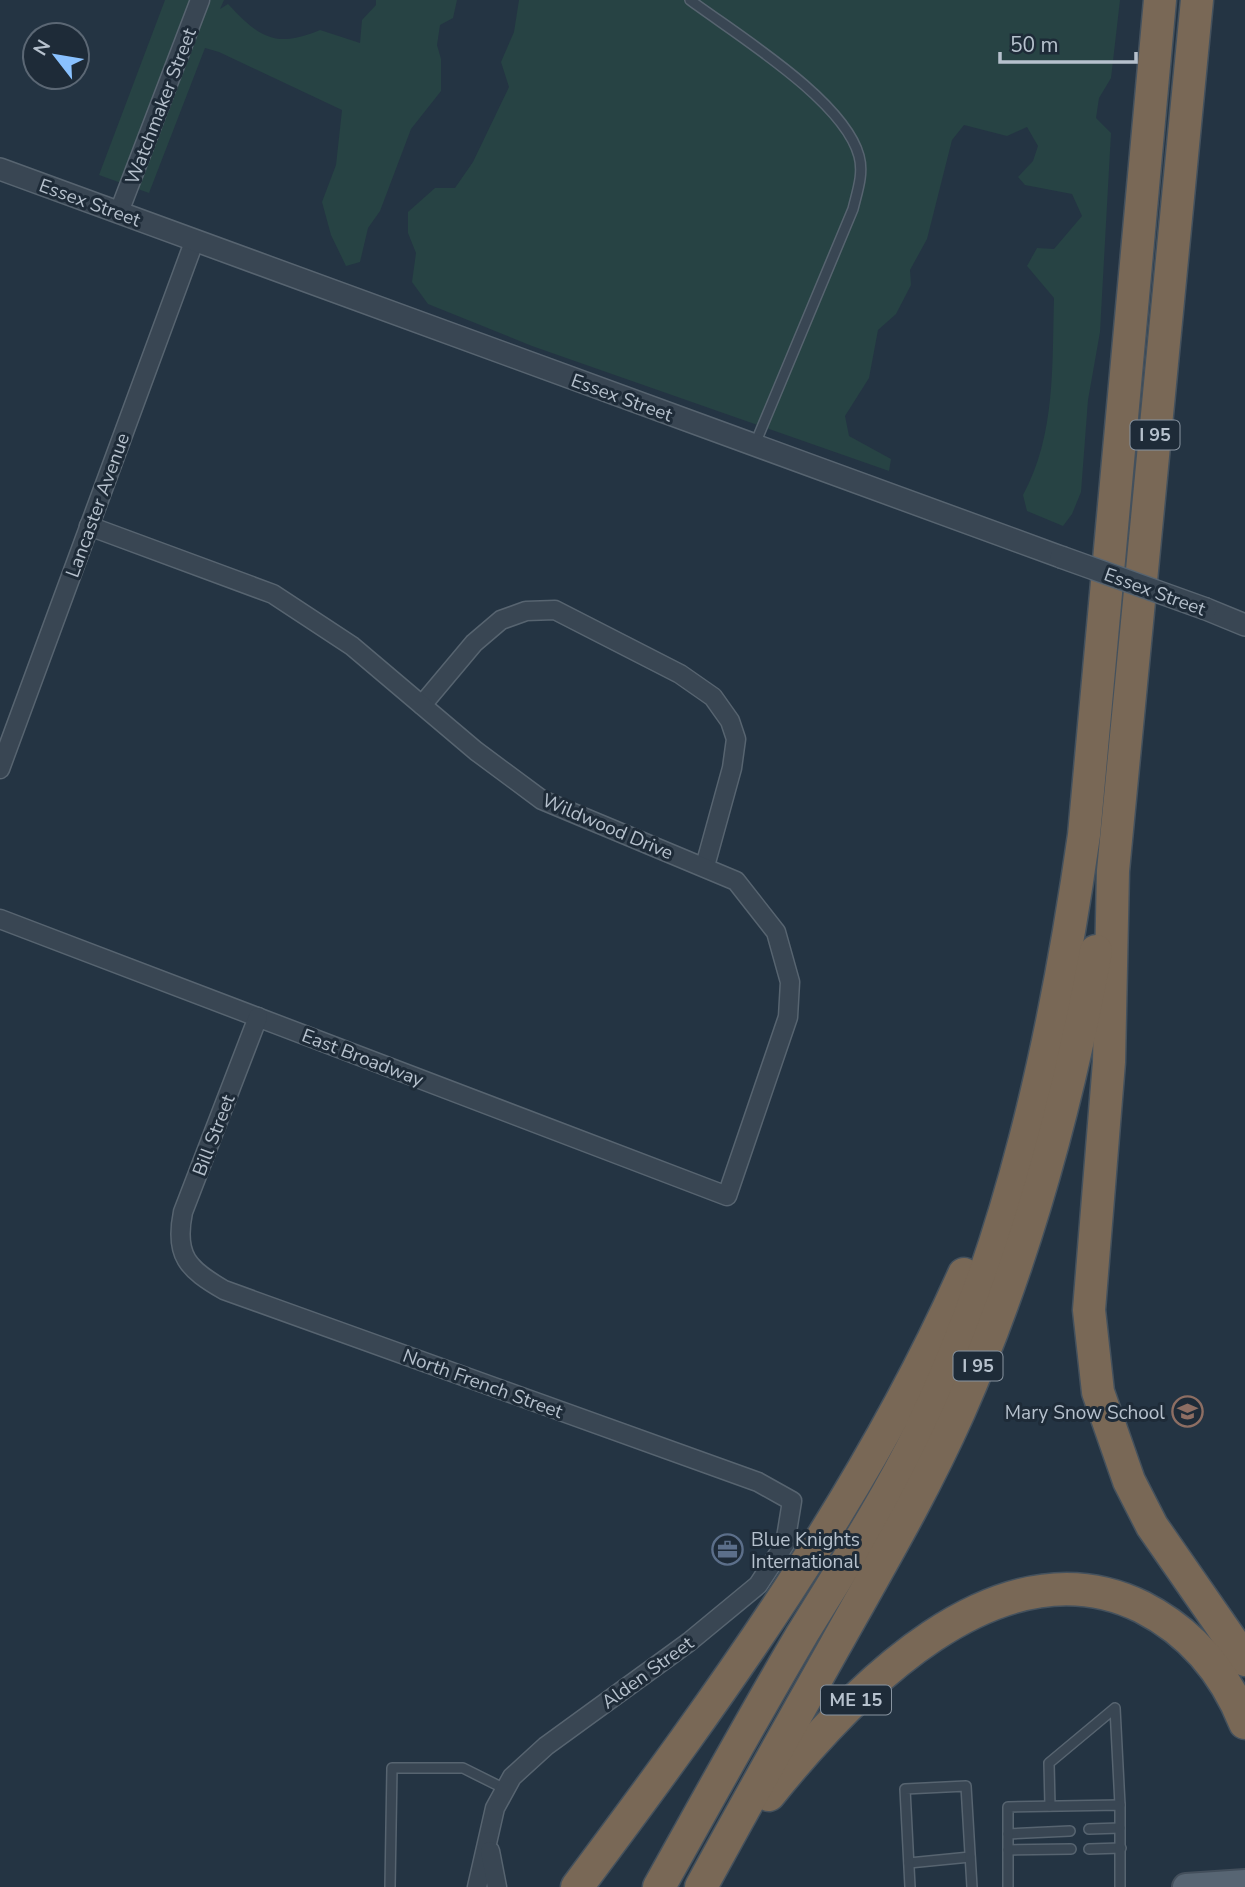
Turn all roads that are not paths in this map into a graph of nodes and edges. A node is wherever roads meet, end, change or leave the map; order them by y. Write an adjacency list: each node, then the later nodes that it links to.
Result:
1 (200, 0): 6 (street, Watchmaker Street)
2 (690, 0): 8 (lane)
3 (1160, 0): 18 (highway, I 95)
4 (1197, 0): 14 (highway, I 95)
5 (0, 169): 6 (street, Essex Street)
6 (119, 212): 7 (street, Essex Street)
7 (194, 242): 8 (street, Essex Street); 9 (street, Lancaster Avenue)
8 (755, 445): 10 (street, Essex Street, bridge)
9 (89, 526): 11 (street, Wildwood Drive); 12 (street, Lancaster Avenue)
10 (1245, 625)
11 (422, 705): 13 (street, Wildwood Drive); 13 (street)
12 (0, 769)
13 (705, 866): 17 (street, Wildwood Drive)
14 (1113, 871): 21 (highway); 26 (highway, I 95)
15 (0, 919): 16 (street, East Broadway)
16 (258, 1017): 17 (street, East Broadway); 19 (street, Bill Street)
17 (727, 1196)
18 (1006, 1200): 42 (highway); 43 (highway, I 95)
19 (182, 1254): 20 (street, North French Street)
20 (792, 1501): 23 (street, Alden Street)
21 (1245, 1660)
22 (1245, 1723): 26 (highway, ME 15)
23 (503, 1788): 30 (street, Alden Street); 39 (lane)
24 (1120, 1805): 25 (lane); 25 (lane); 27 (lane)
25 (1050, 1806): 31 (lane)
26 (738, 1820): 44 (highway, I 95)
27 (1121, 1828): 28 (lane); 32 (lane)
28 (1088, 1829)
29 (1070, 1831): 31 (lane)
30 (489, 1834): 40 (street, Alden Street); 41 (street, Alden Street)
31 (1008, 1834): 35 (lane)
32 (1121, 1847): 34 (lane); 48 (lane)
33 (1071, 1849): 35 (lane)
34 (1089, 1849)
35 (1008, 1850): 47 (lane)
36 (970, 1857): 37 (lane); 37 (lane); 46 (lane)
37 (909, 1863): 45 (lane)
38 (1245, 1883): 49 (main road)
39 (390, 1887)
40 (477, 1887)
41 (497, 1887)
42 (577, 1887)
43 (659, 1887)
44 (701, 1887)
45 (910, 1887)
46 (972, 1887)
47 (1008, 1887)
48 (1120, 1887)
49 (1186, 1887)

